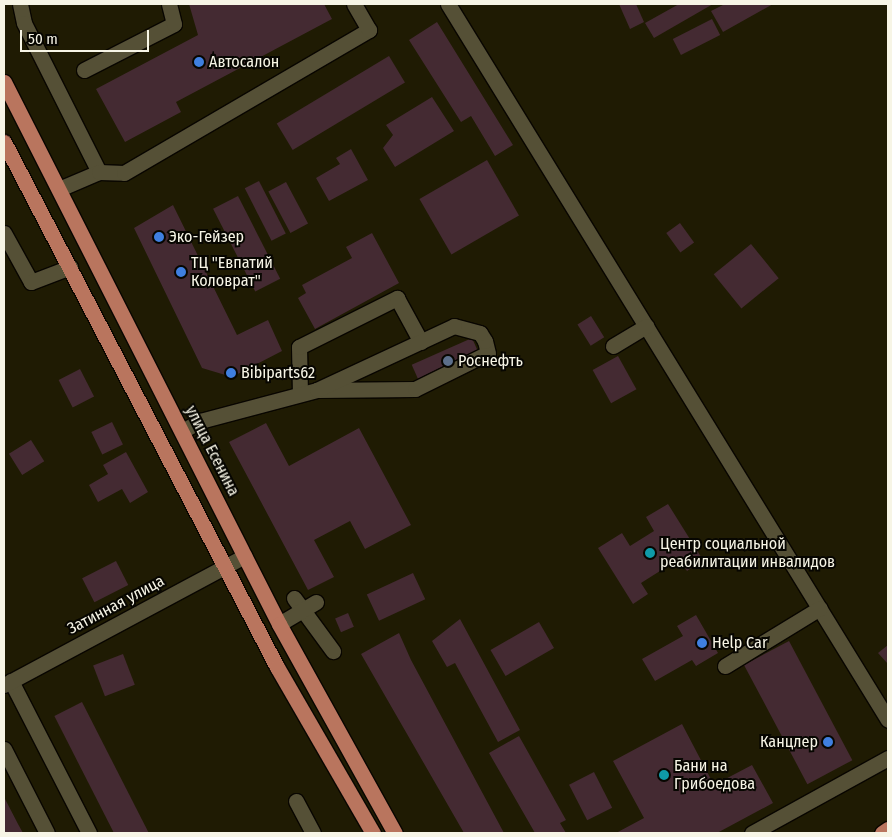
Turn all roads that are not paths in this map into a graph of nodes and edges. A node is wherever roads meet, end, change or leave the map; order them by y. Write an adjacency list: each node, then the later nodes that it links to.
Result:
1 (20, 4): 8 (street)
2 (169, 4): 5 (street)
3 (354, 4): 8 (street)
4 (448, 4): 12 (street)
5 (84, 70)
6 (4, 82): 9 (main road, улица Есенина)
7 (4, 144): 11 (main road)
8 (99, 172): 9 (street)
9 (59, 189): 17 (main road, улица Есенина)
10 (4, 233): 11 (street)
11 (70, 267): 19 (main road)
12 (646, 326): 14 (street); 22 (street)
13 (420, 342): 15 (street); 15 (street); 16 (street)
14 (613, 346)
15 (317, 390): 16 (street)
16 (300, 394): 17 (street)
17 (182, 431): 18 (main road, улица Есенина)
18 (245, 556): 19 (street, Затинная улица); 23 (main road, улица Есенина)
19 (227, 565): 26 (street, Затинная улица); 35 (main road)
20 (316, 602): 21 (street)
21 (298, 604): 23 (street); 24 (street)
22 (820, 608): 25 (street); 27 (street)
23 (279, 624): 36 (main road, улица Есенина)
24 (333, 651)
25 (725, 666)
26 (7, 683): 33 (street)
27 (888, 720)
28 (4, 749): 32 (street)
29 (888, 758): 37 (street)
30 (296, 801): 34 (street)
31 (888, 829): 38 (main road)
32 (47, 833)
33 (89, 833)
34 (313, 833)
35 (373, 833)
36 (396, 833)
37 (752, 833)
38 (882, 833)

